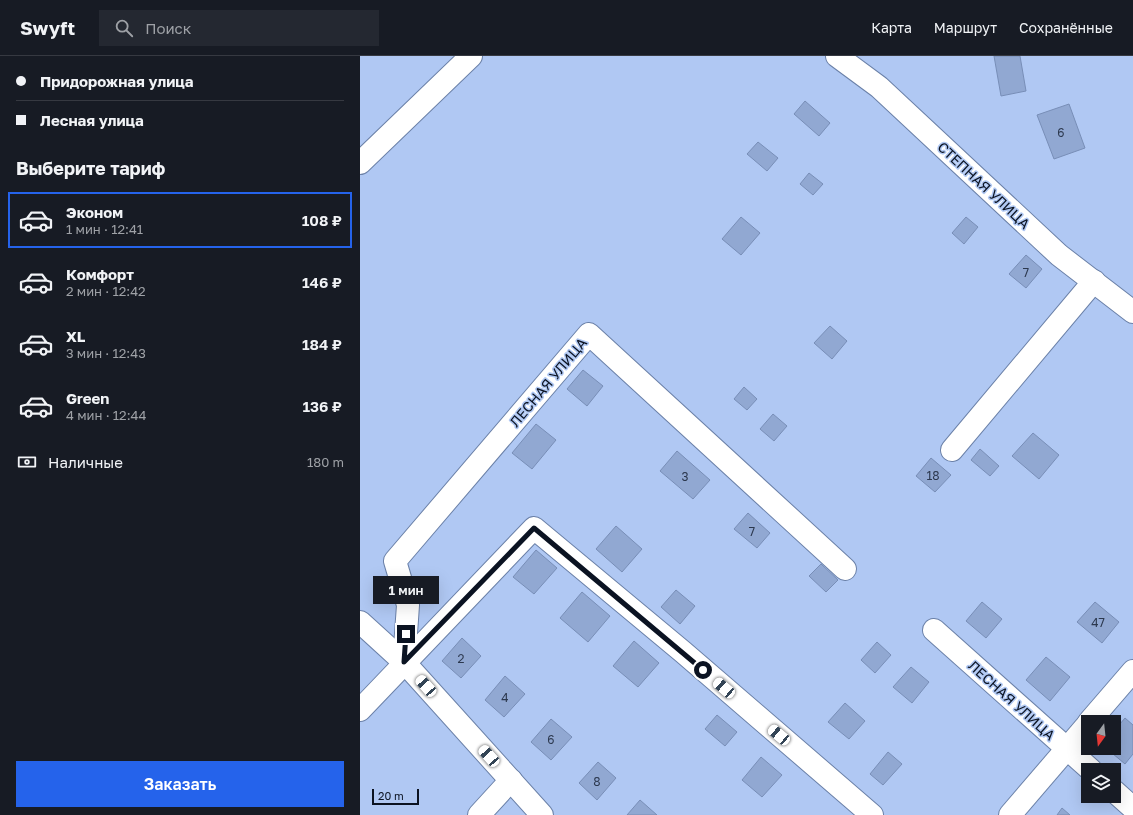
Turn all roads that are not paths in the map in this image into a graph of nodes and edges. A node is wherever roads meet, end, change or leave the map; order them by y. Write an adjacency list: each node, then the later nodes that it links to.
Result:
1 (471, 56): 3 (street)
2 (837, 56): 6 (street, СТЕПНАЯ УЛИЦА)
3 (379, 144): 4 (street); 5 (street)
4 (360, 154)
5 (360, 163)
6 (1094, 282): 7 (street, СТЕПНАЯ УЛИЦА); 8 (street)
7 (1133, 312)
8 (952, 450)
9 (845, 570): 12 (street, ЛЕСНАЯ УЛИЦА)
10 (360, 622): 12 (street)
11 (934, 630): 17 (street, ЛЕСНАЯ УЛИЦА)
12 (404, 662): 14 (street); 19 (street); 24 (street)
13 (1133, 671): 15 (street)
14 (360, 710)
15 (1096, 715)
16 (1081, 732): 17 (street)
17 (1067, 748): 18 (street, ЛЕСНАЯ УЛИЦА); 25 (street)
18 (1083, 763)
19 (511, 780): 22 (street); 23 (street)
20 (1121, 797): 21 (street)
21 (1133, 808)
22 (479, 815)
23 (542, 815)
24 (872, 815)
25 (1010, 815)

